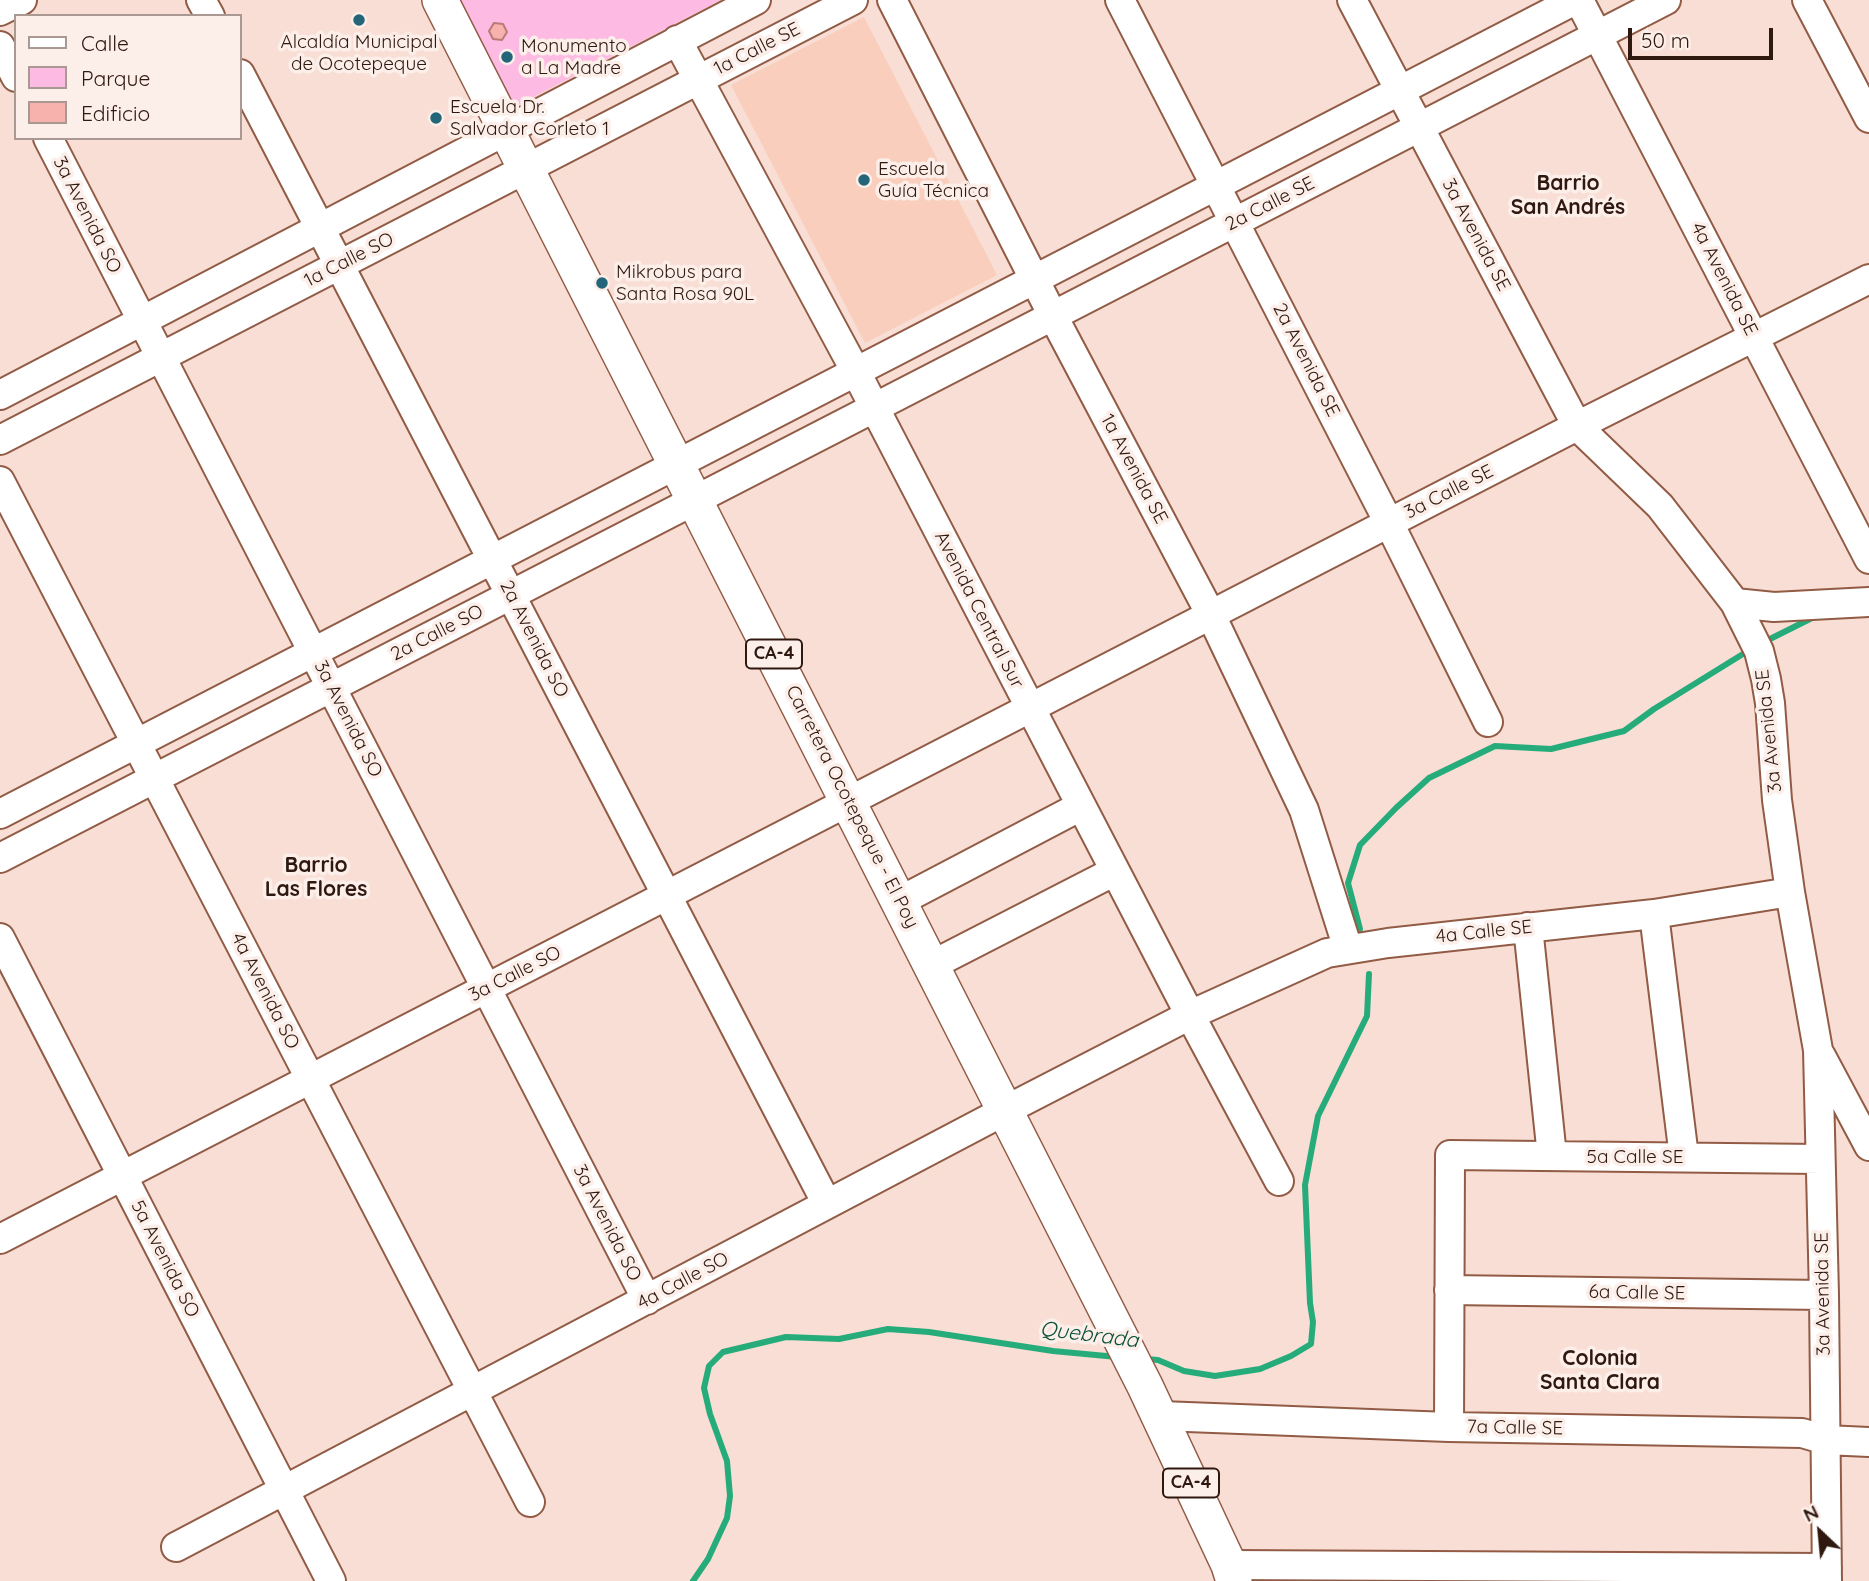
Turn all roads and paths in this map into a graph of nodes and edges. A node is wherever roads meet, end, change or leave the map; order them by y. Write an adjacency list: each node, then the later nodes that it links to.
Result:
1 (22, 0): 11 (street)
2 (440, 0): 21 (main road, Carretera Ocotepeque - El Poy / CA-4)
3 (756, 0): 13 (street)
4 (853, 0): 17 (street, 1a Calle SE)
5 (892, 0): 28 (street, 1a Avenida SE)
6 (1120, 0): 24 (street, 2a Avenida SE)
7 (1352, 0): 18 (street, 3a Avenida SE)
8 (1577, 0): 12 (street, 4a Avenida SE); 18 (street)
9 (1666, 0): 12 (street, 2a Calle SE)
10 (1807, 0): 19 (street)
11 (0, 11)
12 (1597, 36): 20 (street, 2a Calle SE); 32 (street, 4a Avenida SE)
13 (677, 40): 17 (street, Avenida Central Sur); 21 (street)
14 (0, 46): 15 (street)
15 (14, 73)
16 (242, 78): 26 (street, 2a Avenida SO)
17 (698, 79): 23 (street, 1a Calle SO); 34 (street, Avenida Central Sur)
18 (1400, 90): 20 (street, 3a Avenida SE); 24 (street)
19 (1869, 118)
20 (1419, 127): 25 (street, 2a Calle SE); 37 (street, 3a Avenida SE)
21 (507, 131): 23 (main road, Carretera Ocotepeque - El Poy / CA-4); 26 (street)
22 (49, 140): 31 (street, 3a Avenida SO)
23 (526, 169): 27 (street, 1a Calle SO); 39 (main road, Carretera Ocotepeque - El Poy / CA-4)
24 (1216, 186): 25 (street, 2a Avenida SE); 28 (street)
25 (1235, 222): 30 (street, 2a Calle SE); 42 (street, 2a Avenida SE)
26 (320, 228): 27 (street, 2a Avenida SO); 31 (street)
27 (339, 265): 33 (street, 1a Calle SO); 44 (street, 2a Avenida SO)
28 (1034, 279): 30 (street, 1a Avenida SE); 34 (street)
29 (1869, 279): 32 (street, 3a Calle SE)
30 (1053, 316): 36 (street, 2a Calle SE); 48 (street, 1a Avenida SE)
31 (142, 321): 33 (street, 3a Avenida SO); 35 (street)
32 (1754, 337): 37 (street, 3a Calle SE); 43 (street, 4a Avenida SE)
33 (161, 357): 38 (street, 1a Calle SO); 49 (street, 3a Avenida SO)
34 (856, 372): 36 (street, Avenida Central Sur); 39 (street, 2a Calle SO)
35 (0, 394)
36 (874, 408): 41 (street, 2a Calle SO); 51 (street, Avenida Central Sur)
37 (1577, 426): 42 (street, 3a Calle SE); 47 (street, 3a Avenida SE)
38 (0, 440)
39 (677, 464): 41 (main road, Carretera Ocotepeque - El Poy / CA-4); 44 (street, 2a Calle SO)
40 (0, 481): 53 (street, 4a Avenida SO)
41 (695, 500): 45 (street, 2a Calle SO); 55 (main road, Carretera Ocotepeque - El Poy / CA-4)
42 (1389, 523): 48 (street, 3a Calle SE); 52 (street, 2a Avenida SE)
43 (1869, 559)
44 (492, 560): 45 (street, 2a Avenida SO); 49 (street, 2a Calle SO)
45 (511, 595): 50 (street, 2a Calle SO); 61 (street, 2a Avenida SO)
46 (1869, 602): 47 (street)
47 (1735, 603): 60 (street, 3a Avenida SE)
48 (1211, 615): 51 (street, 3a Calle SE); 66 (street, 1a Avenida SE)
49 (313, 652): 50 (street, 3a Avenida SO); 53 (street, 2a Calle SO)
50 (332, 687): 54 (street, 2a Calle SO); 68 (street, 3a Avenida SO)
51 (1030, 708): 55 (street, 3a Calle SO); 56 (street, Avenida Central Sur)
52 (1488, 722)
53 (136, 744): 54 (street, 4a Avenida SO); 57 (street, 2a Calle SO)
54 (155, 778): 58 (street, 2a Calle SO); 71 (street, 4a Avenida SO)
55 (849, 801): 61 (street, 3a Calle SO); 62 (main road, Carretera Ocotepeque - El Poy / CA-4)
56 (1081, 806): 59 (street, Avenida Central Sur); 62 (street)
57 (0, 814)
58 (0, 858)
59 (1115, 871): 67 (street); 69 (street, Avenida Central Sur)
60 (1790, 892): 63 (street, 4a Calle SE); 70 (street, 3a Avenida SE)
61 (667, 895): 68 (street, 3a Calle SO); 79 (street, 2a Avenida SO)
62 (900, 901): 67 (main road, Carretera Ocotepeque - El Poy / CA-4)
63 (1654, 914): 64 (street, 4a Calle SE); 75 (street)
64 (1528, 927): 66 (street, 4a Calle SE); 74 (street)
65 (0, 938): 77 (street, 5a Avenida SO)
66 (1348, 949): 69 (street, 4a Calle SE)
67 (932, 965): 72 (main road, Carretera Ocotepeque - El Poy / CA-4)
68 (487, 988): 71 (street, 3a Calle SO); 83 (street, 3a Avenida SO)
69 (1190, 1015): 72 (street, 4a Calle SO); 78 (street, Avenida Central Sur)
70 (1818, 1050): 73 (street); 76 (street, 3a Avenida SE)
71 (311, 1079): 77 (street, 3a Calle SO); 84 (street, 4a Avenida SO)
72 (1006, 1110): 79 (street, 4a Calle SO); 85 (main road, Carretera Ocotepeque - El Poy / CA-4)
73 (1869, 1146)
74 (1552, 1156): 75 (street, 5a Calle SE); 81 (street, 5a Calle SE)
75 (1684, 1157): 76 (street, 5a Calle SE)
76 (1819, 1159): 82 (street, 3a Avenida SE)
77 (122, 1176): 80 (street, 3a Calle SO); 89 (street, 5a Avenida SO)
78 (1279, 1181)
79 (827, 1204): 83 (street, 4a Calle SO)
80 (0, 1239)
81 (1450, 1290): 82 (street, 6a Calle SE); 86 (street)
82 (1824, 1295): 87 (street, 3a Avenida SE)
83 (646, 1300): 84 (street, 4a Calle SO)
84 (473, 1391): 89 (street, 4a Calle SO); 90 (street, 4a Avenida SO)
85 (1153, 1401): 86 (street, 7a Calle SE); 92 (main road, Carretera Ocotepeque - El Poy / CA-4)
86 (1449, 1427): 87 (street, 7a Calle SE)
87 (1826, 1440): 88 (street, 7a Calle SE); 93 (street, 3a Avenida SE)
88 (1869, 1442)
89 (284, 1490): 91 (street, 4a Calle SO); 94 (street, 5a Avenida SO)
90 (530, 1502)
91 (176, 1547)
92 (1232, 1573): 93 (street)
93 (1827, 1575)
94 (331, 1581)

